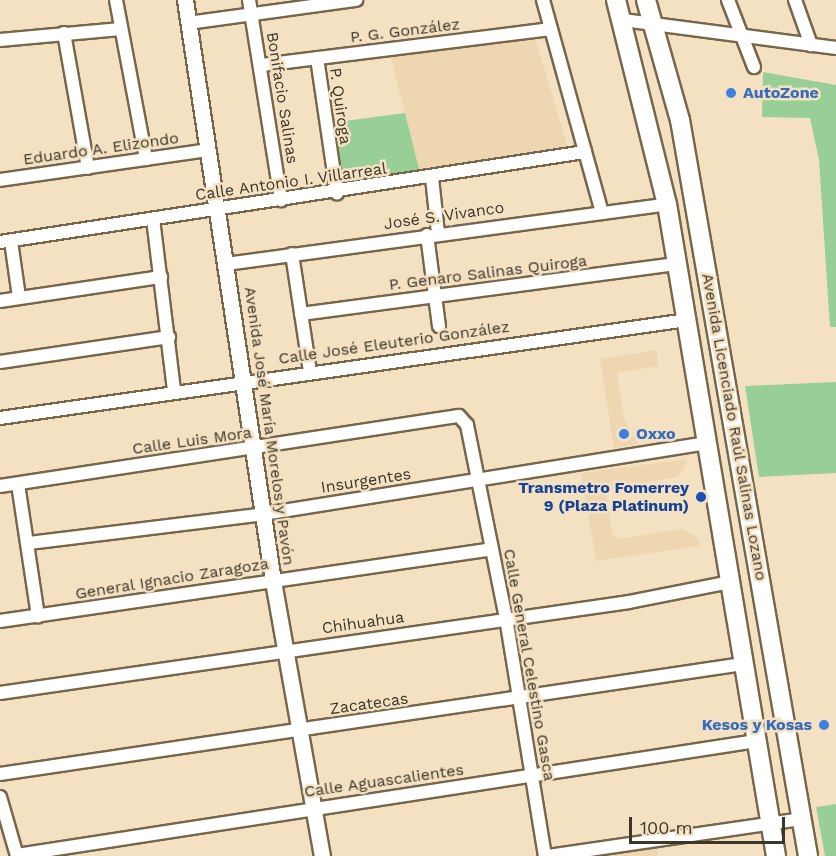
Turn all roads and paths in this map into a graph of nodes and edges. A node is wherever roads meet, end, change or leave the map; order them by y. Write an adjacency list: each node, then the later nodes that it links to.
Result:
1 (116, 0): 14 (street)
2 (185, 0): 12 (street, Avenida José María Morelos y Pavón)
3 (249, 0): 10 (street, Bonifacio Salinas)
4 (356, 0): 10 (street)
5 (543, 0): 15 (street)
6 (616, 0): 11 (main road, Avenida Licenciado Raúl Salinas Lozano)
7 (646, 0): 13 (main road, Avenida Licenciado Raúl Salinas Lozano)
8 (728, 0): 17 (street)
9 (795, 0): 19 (street)
10 (251, 14): 12 (street); 22 (street, Bonifacio Salinas)
11 (623, 20): 13 (street); 32 (main road, Avenida Licenciado Raúl Salinas Lozano)
12 (188, 22): 24 (street, Avenida José María Morelos y Pavón)
13 (654, 23): 17 (street); 78 (main road, Avenida Licenciado Raúl Salinas Lozano)
14 (121, 29): 16 (street); 26 (street)
15 (551, 29): 21 (street, P. G. González); 25 (street)
16 (64, 33): 18 (street); 27 (street)
17 (742, 37): 19 (street); 23 (street)
18 (0, 40)
19 (812, 45): 20 (street)
20 (836, 48)
21 (317, 58): 22 (street, P. G. González); 30 (street, P. Quiroga)
22 (262, 65): 31 (street, Bonifacio Salinas)
23 (754, 67)
24 (207, 150): 26 (street, Eduardo A. Elizondo); 33 (street, Avenida José María Morelos y Pavón)
25 (585, 153): 28 (street, Calle Antonio I. Villarreal); 34 (street)
26 (146, 159): 27 (street, Eduardo A. Elizondo)
27 (88, 168): 29 (street, Eduardo A. Elizondo)
28 (432, 178): 30 (street, Calle Antonio I. Villarreal); 36 (street)
29 (0, 180)
30 (337, 194): 31 (street, Calle Antonio I. Villarreal)
31 (281, 200): 33 (street, Calle Antonio I. Villarreal)
32 (667, 204): 34 (street, José S. Vivanco); 40 (main road, Avenida Licenciado Raúl Salinas Lozano)
33 (217, 210): 35 (street, Calle Antonio I. Villarreal); 39 (street, Avenida José María Morelos y Pavón)
34 (602, 213): 36 (street, José S. Vivanco)
35 (153, 219): 37 (street, Calle Antonio I. Villarreal); 41 (street)
36 (432, 234): 38 (street, José S. Vivanco); 42 (street)
37 (5, 241): 43 (street)
38 (292, 254): 39 (street, José S. Vivanco); 45 (street)
39 (226, 264): 51 (street, Avenida José María Morelos y Pavón)
40 (678, 264): 42 (street, P. Genaro Salinas Quiroga); 46 (main road, Avenida Licenciado Raúl Salinas Lozano)
41 (161, 278): 43 (street); 48 (street)
42 (436, 295): 45 (street, P. Genaro Salinas Quiroga); 47 (street)
43 (19, 297): 44 (street)
44 (0, 301)
45 (301, 314): 50 (street)
46 (687, 320): 50 (street, Calle José Eleuterio González); 55 (main road, Avenida Licenciado Raúl Salinas Lozano)
47 (440, 327)
48 (169, 337): 49 (street); 52 (street)
49 (0, 362)
50 (310, 371): 51 (street, Calle José Eleuterio González)
51 (244, 380): 52 (street, Calle José Eleuterio González); 56 (street, Avenida José María Morelos y Pavón)
52 (174, 390): 54 (street, Calle José Eleuterio González)
53 (459, 416): 56 (street, Calle Luis Mora); 57 (street, Calle General Celestino Gasca)
54 (0, 418)
55 (707, 443): 57 (street, Insurgentes); 64 (main road, Avenida Licenciado Raúl Salinas Lozano)
56 (254, 449): 58 (street, Calle Luis Mora); 60 (street, Avenida José María Morelos y Pavón)
57 (479, 481): 60 (street, Insurgentes); 62 (street, Calle General Celestino Gasca)
58 (18, 484): 59 (street, Calle Luis Mora); 61 (street)
59 (0, 486)
60 (264, 514): 61 (street, Insurgentes); 63 (street, Avenida José María Morelos y Pavón)
61 (29, 543): 65 (street)
62 (492, 549): 63 (street, General Ignacio Zaragoza); 66 (street, Calle General Celestino Gasca)
63 (273, 581): 65 (street, General Ignacio Zaragoza); 68 (street, Avenida José María Morelos y Pavón)
64 (730, 582): 66 (street, Chihuahua); 69 (main road, Avenida Licenciado Raúl Salinas Lozano)
65 (38, 616): 67 (street, General Ignacio Zaragoza)
66 (506, 618): 68 (street, Chihuahua); 71 (street, Calle General Celestino Gasca)
67 (0, 621)
68 (286, 651): 70 (street, Chihuahua); 72 (street, Avenida José María Morelos y Pavón)
69 (743, 664): 71 (street, Zacatecas); 73 (main road, Avenida Licenciado Raúl Salinas Lozano)
70 (0, 693)
71 (519, 699): 72 (street, Zacatecas); 75 (street, Calle General Celestino Gasca)
72 (300, 730): 74 (street, Zacatecas); 77 (street, Avenida José María Morelos y Pavón)
73 (756, 741): 75 (street, Calle Aguascalientes); 79 (main road, Avenida Licenciado Raúl Salinas Lozano)
74 (0, 774)
75 (532, 777): 77 (street, Calle Aguascalientes); 82 (street, Calle General Celestino Gasca)
76 (0, 797): 80 (street)
77 (314, 808): 80 (street, Calle Aguascalientes); 81 (street, Avenida José María Morelos y Pavón)
78 (802, 819): 79 (street); 84 (main road, Avenida Licenciado Raúl Salinas Lozano)
79 (770, 822): 82 (street); 83 (main road, Avenida Licenciado Raúl Salinas Lozano)
80 (17, 856)
81 (322, 856)
82 (546, 856)
83 (776, 856)
84 (808, 856)

